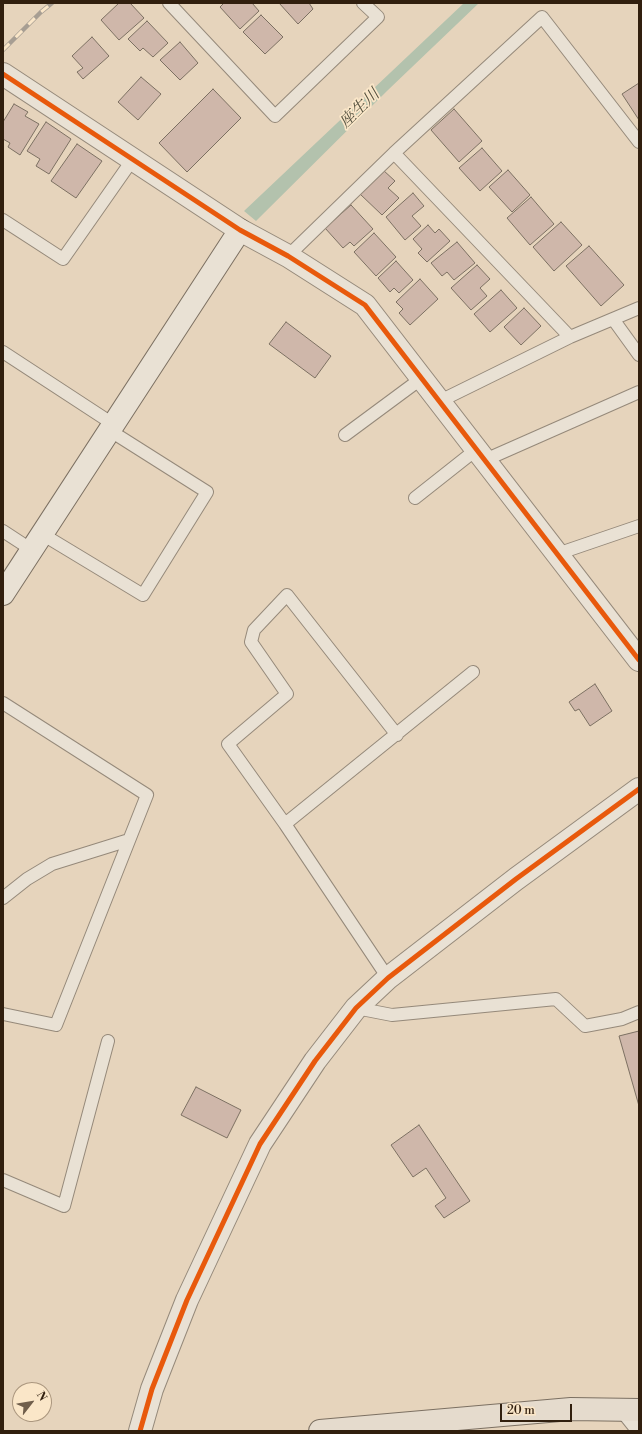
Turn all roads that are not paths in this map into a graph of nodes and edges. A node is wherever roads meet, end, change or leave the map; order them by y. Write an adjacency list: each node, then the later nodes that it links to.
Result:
1 (169, 3): 2 (lane)
2 (363, 3)
3 (3, 74): 6 (street)
4 (639, 142): 5 (lane)
5 (394, 153): 9 (lane); 12 (lane)
6 (133, 159): 7 (lane); 8 (street)
7 (3, 220)
8 (240, 230): 9 (street); 18 (street)
9 (288, 256): 15 (street)
10 (639, 308): 11 (lane)
11 (613, 319): 12 (lane); 14 (lane)
12 (570, 337): 17 (lane)
13 (3, 352): 18 (lane)
14 (639, 355)
15 (422, 378): 17 (street); 19 (lane)
16 (639, 392): 20 (lane)
17 (440, 401): 20 (street)
18 (111, 427): 24 (street); 24 (lane)
19 (345, 436)
20 (481, 454): 21 (lane); 25 (street)
21 (415, 498)
22 (639, 526): 25 (lane)
23 (3, 531): 24 (lane)
24 (37, 542): 26 (street)
25 (557, 554): 27 (street)
26 (3, 594)
27 (639, 660)
28 (473, 672): 30 (lane)
29 (3, 703): 33 (lane)
30 (397, 735): 32 (lane); 32 (lane)
31 (639, 789): 35 (street)
32 (285, 824): 35 (lane)
33 (129, 840): 34 (lane); 38 (lane)
34 (3, 898)
35 (388, 978): 36 (street)
36 (356, 1008): 37 (lane); 43 (street)
37 (639, 1012)
38 (3, 1014)
39 (108, 1041): 40 (lane)
40 (3, 1180)
41 (635, 1415): 42 (main road)
42 (435, 1426): 44 (main road)
43 (140, 1431)
44 (320, 1431)

